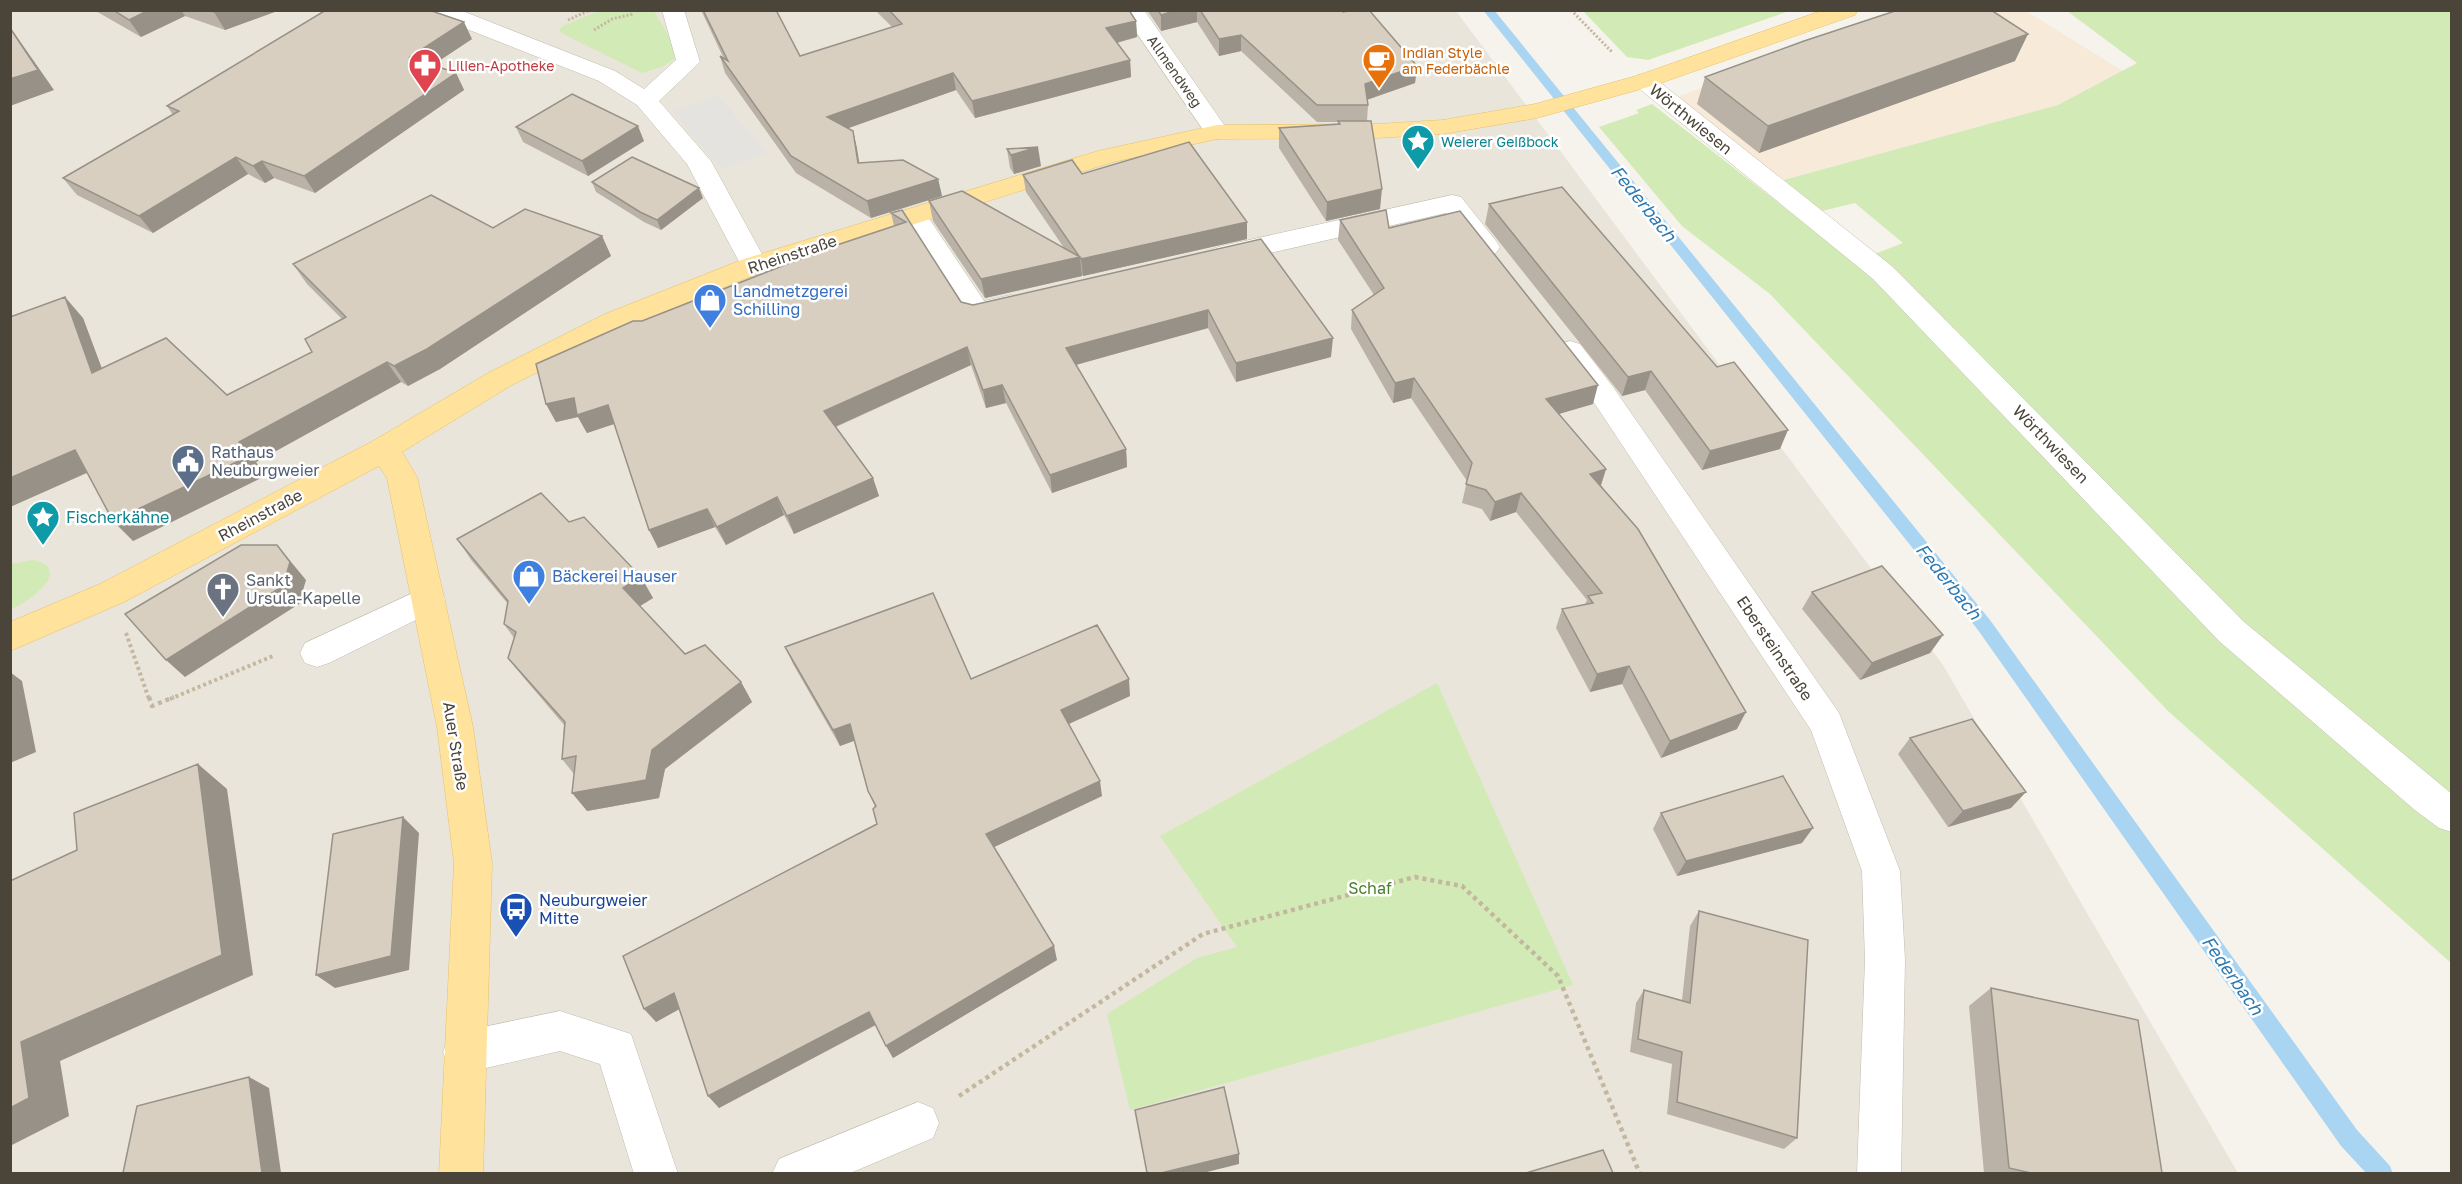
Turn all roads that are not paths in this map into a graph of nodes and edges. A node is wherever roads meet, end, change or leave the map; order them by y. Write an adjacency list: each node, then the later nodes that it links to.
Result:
1 (440, 10): 6 (street)
2 (673, 10): 6 (street)
3 (1132, 10): 7 (street, Allmendweg)
4 (1847, 10): 5 (main road, Rheinstraße)
5 (1644, 81): 7 (main road, Rheinstraße); 18 (street, Wörthwiesen)
6 (646, 100): 10 (street)
7 (1217, 132): 8 (main road, Rheinstraße)
8 (915, 217): 10 (main road, Rheinstraße); 12 (street)
9 (1197, 261): 11 (street)
10 (754, 265): 14 (main road, Rheinstraße)
11 (1510, 275)
12 (1035, 298)
13 (1553, 330): 24 (street, Ebersteinstraße)
14 (384, 449): 15 (main road, Auer Straße); 16 (main road, Rheinstraße)
15 (428, 599): 17 (street); 19 (main road, Auer Straße)
16 (10, 637)
17 (317, 653)
18 (2451, 816)
19 (464, 1052): 21 (main road, Auer Straße); 22 (street)
20 (918, 1123): 23 (street)
21 (461, 1173)
22 (656, 1173)
23 (794, 1173)
24 (1879, 1173)

